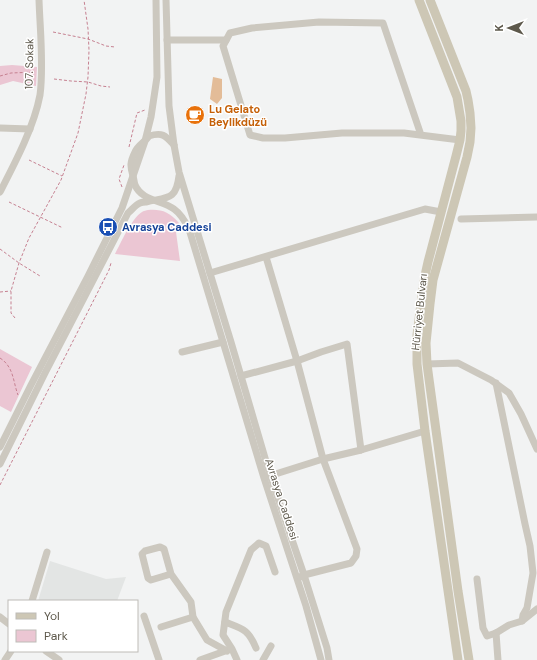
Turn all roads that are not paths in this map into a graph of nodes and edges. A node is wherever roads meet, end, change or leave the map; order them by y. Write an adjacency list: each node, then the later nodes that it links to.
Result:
1 (39, 0): 9 (street, 107. Sokak)
2 (156, 0): 12 (street)
3 (166, 0): 6 (street)
4 (419, 0): 11 (main road, Hürriyet Bulvarı)
5 (430, 0): 26 (main road, Hürriyet Bulvarı)
6 (167, 40): 7 (street); 13 (street)
7 (226, 40): 10 (street); 10 (street)
8 (0, 128): 9 (street)
9 (30, 130): 16 (street, 107. Sokak)
10 (420, 135): 11 (street)
11 (460, 140): 18 (main road, Hürriyet Bulvarı)
12 (145, 141): 13 (street); 15 (street)
13 (174, 145): 14 (street)
14 (179, 172): 17 (street); 22 (street)
15 (133, 176): 17 (street); 30 (street)
16 (0, 192)
17 (154, 200): 23 (street, Avrasya Caddesi); 34 (street)
18 (441, 212): 21 (street); 29 (main road, Hürriyet Bulvarı)
19 (537, 217): 20 (street)
20 (461, 219)
21 (266, 257): 22 (street); 25 (street)
22 (210, 273): 27 (street)
23 (223, 342): 24 (street); 35 (street, Avrasya Caddesi)
24 (182, 352)
25 (297, 361): 27 (street); 32 (street); 33 (street)
26 (427, 364): 28 (street); 66 (main road, Hürriyet Bulvarı)
27 (241, 376): 35 (street)
28 (496, 383): 31 (street); 47 (street)
29 (425, 431): 32 (street); 65 (main road, Hürriyet Bulvarı)
30 (0, 447)
31 (537, 449)
32 (361, 450): 33 (street)
33 (323, 460): 35 (street); 39 (street)
34 (0, 464)
35 (267, 477): 39 (street); 40 (street, Avrasya Caddesi)
36 (48, 552): 42 (street)
37 (275, 572): 48 (street)
38 (171, 574): 38 (street); 46 (street)
39 (304, 575): 40 (street); 50 (street)
40 (297, 579): 52 (street, Avrasya Caddesi)
41 (477, 580): 53 (street)
42 (32, 600)
43 (537, 609): 47 (street)
44 (144, 616): 59 (street)
45 (0, 617): 49 (street)
46 (193, 617): 51 (street); 56 (street)
47 (522, 621): 53 (street)
48 (225, 622): 55 (street); 56 (street)
49 (8, 623)
50 (319, 626): 52 (street); 64 (street)
51 (161, 627)
52 (312, 628): 63 (street, Avrasya Caddesi)
53 (496, 633): 67 (street)
54 (271, 646): 62 (street)
55 (256, 648)
56 (230, 650): 60 (street); 61 (street)
57 (47, 652): 58 (street)
58 (59, 660)
59 (159, 660)
60 (200, 660)
61 (237, 660)
62 (263, 660)
63 (321, 660)
64 (329, 660)
65 (458, 660)
66 (469, 660)
67 (498, 660)

